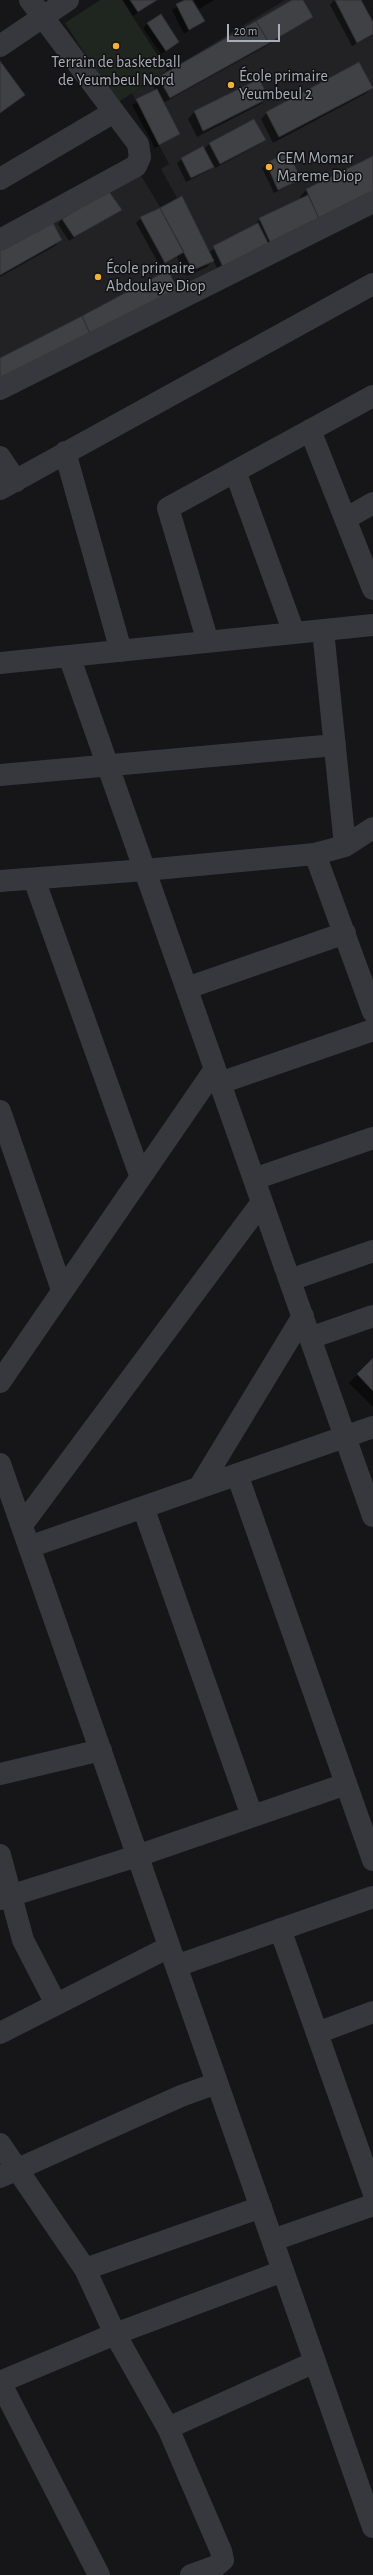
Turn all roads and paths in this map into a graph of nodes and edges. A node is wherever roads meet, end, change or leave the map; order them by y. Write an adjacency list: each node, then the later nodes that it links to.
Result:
1 (68, 0): 2 (street)
2 (36, 9): 3 (street); 4 (street)
3 (0, 46)
4 (114, 112): 5 (street); 7 (street)
5 (0, 179)
6 (373, 202): 9 (street)
7 (0, 240)
8 (373, 284): 12 (street)
9 (0, 389)
10 (373, 396): 11 (street)
11 (310, 430): 14 (street); 17 (street)
12 (65, 452): 15 (street); 23 (street)
13 (0, 457): 15 (street)
14 (235, 471): 21 (street); 22 (street)
15 (8, 485)
16 (373, 503): 17 (street)
17 (347, 518): 18 (street)
18 (373, 589)
19 (373, 625): 20 (street)
20 (323, 630): 21 (street); 26 (street)
21 (294, 633): 22 (street)
22 (208, 642): 23 (street)
23 (121, 651): 24 (street)
24 (69, 656): 25 (street); 27 (street)
25 (0, 663)
26 (335, 745): 27 (street); 30 (street)
27 (108, 766): 28 (street); 32 (street)
28 (0, 776)
29 (373, 828): 30 (street)
30 (345, 846): 31 (street)
31 (315, 854): 32 (street); 35 (street)
32 (145, 870): 33 (street); 36 (street)
33 (34, 878): 34 (street); 42 (street)
34 (0, 881)
35 (345, 933): 36 (street); 37 (street)
36 (187, 988): 39 (street)
37 (373, 1012)
38 (373, 1030): 39 (street)
39 (218, 1076): 42 (street); 43 (street)
40 (0, 1111): 47 (street)
41 (373, 1138): 43 (street)
42 (140, 1175): 47 (street)
43 (254, 1179): 44 (street)
44 (262, 1202): 46 (street); 59 (street)
45 (372, 1254): 46 (street)
46 (290, 1280): 48 (street)
47 (62, 1290): 51 (street)
48 (303, 1316): 50 (street); 56 (street)
49 (373, 1316): 50 (street)
50 (310, 1338): 53 (street)
51 (0, 1382)
52 (373, 1427): 53 (street)
53 (345, 1436): 55 (street); 58 (street)
54 (0, 1464): 59 (street)
55 (237, 1474): 56 (street); 63 (street)
56 (200, 1486): 57 (street)
57 (143, 1507): 60 (street); 64 (street)
58 (373, 1516)
59 (22, 1525): 60 (street)
60 (29, 1547): 61 (street)
61 (100, 1750): 62 (street); 66 (street)
62 (0, 1774)
63 (346, 1784): 64 (street); 67 (street)
64 (252, 1816): 66 (street)
65 (0, 1855): 69 (street)
66 (138, 1856): 69 (street); 71 (street)
67 (373, 1860)
68 (373, 1897): 70 (street)
69 (6, 1898): 72 (street)
70 (280, 1929): 71 (street); 75 (street)
71 (173, 1956): 72 (street); 76 (street)
72 (56, 2004): 74 (street)
73 (373, 2012): 75 (street)
74 (0, 2033)
75 (317, 2033): 79 (street)
76 (217, 2083): 78 (street); 81 (street)
77 (0, 2144): 78 (street)
78 (8, 2173): 83 (street)
79 (373, 2191)
80 (373, 2205): 82 (street)
81 (261, 2207): 82 (street); 83 (street)
82 (272, 2240): 84 (street)
83 (85, 2268): 85 (street)
84 (283, 2271): 85 (street); 86 (street)
85 (115, 2334): 87 (street); 88 (street)
86 (315, 2362): 88 (street); 89 (street)
87 (0, 2382): 91 (street)
88 (168, 2428): 92 (street)
89 (366, 2485): 90 (street)
90 (373, 2527)
91 (99, 2575)
92 (191, 2575)

